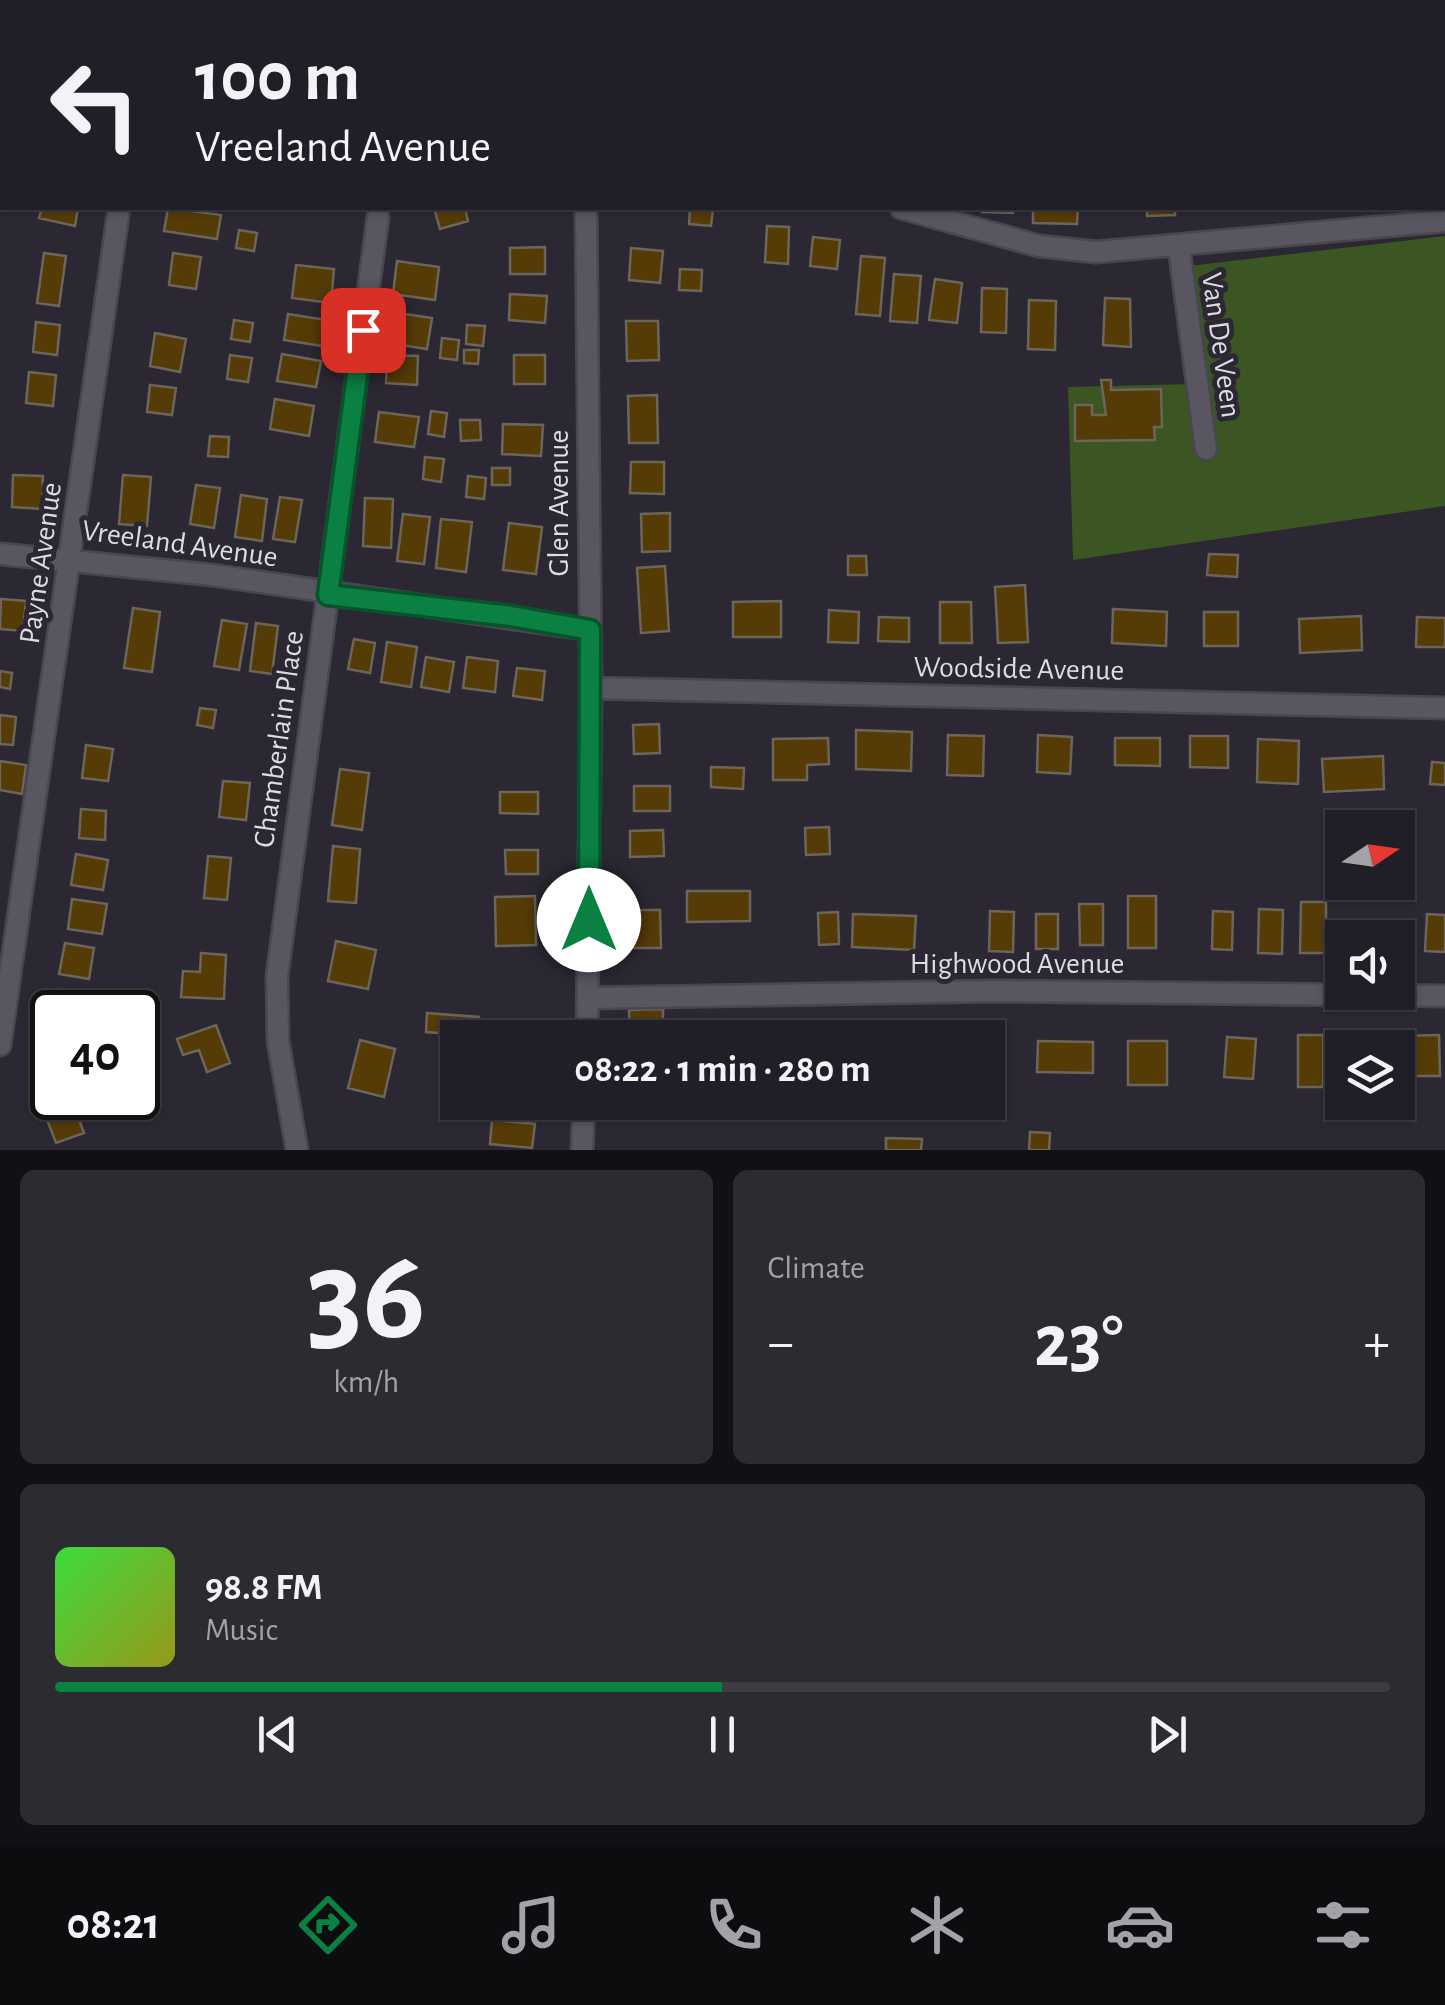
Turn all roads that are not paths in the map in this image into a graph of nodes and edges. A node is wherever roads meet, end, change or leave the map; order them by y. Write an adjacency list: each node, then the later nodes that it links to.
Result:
1 (118, 210): 10 (street, Payne Avenue)
2 (586, 210): 12 (street, Glen Avenue)
3 (909, 210): 7 (street)
4 (378, 216): 11 (street, Chamberlain Place)
5 (1410, 216): 6 (street); 7 (street)
6 (1445, 221)
7 (1178, 248): 8 (street, Van De Veen)
8 (1206, 449)
9 (0, 554): 10 (street, Vreeland Avenue)
10 (72, 558): 11 (street, Vreeland Avenue); 18 (street, Payne Avenue)
11 (328, 595): 12 (street, Vreeland Avenue); 20 (street, Chamberlain Place)
12 (590, 630): 13 (street, Glen Avenue)
13 (591, 688): 14 (street, Woodside Avenue); 16 (street, Glen Avenue)
14 (1445, 708)
15 (1445, 996): 16 (street, Highwood Avenue)
16 (588, 998): 17 (street, Glen Avenue)
17 (587, 1020)
18 (0, 1045)
19 (583, 1120): 21 (street)
20 (297, 1150)
21 (582, 1150)

